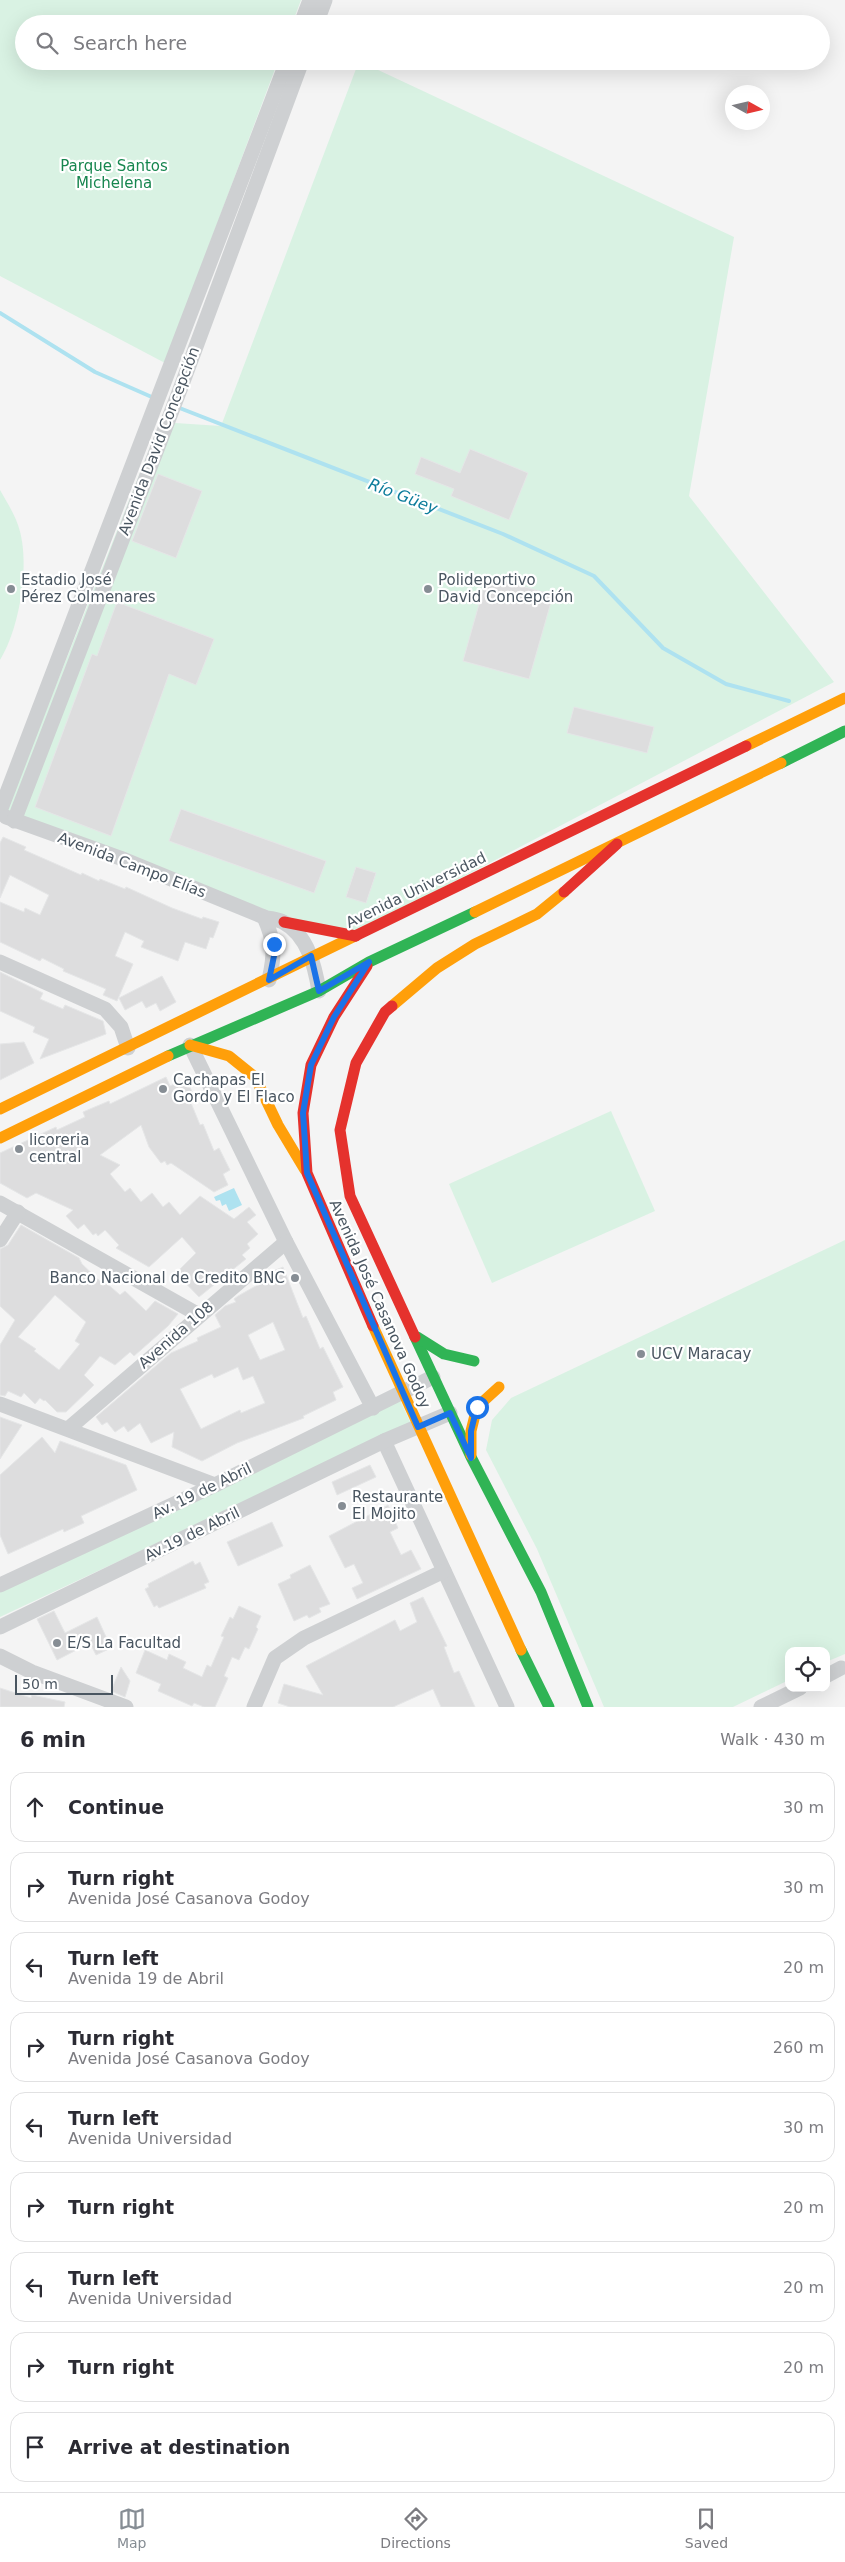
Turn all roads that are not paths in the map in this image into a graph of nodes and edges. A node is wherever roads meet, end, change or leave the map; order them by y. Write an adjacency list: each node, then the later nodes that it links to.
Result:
1 (310, 0): 3 (street)
2 (325, 0): 4 (street)
3 (304, 15)
4 (319, 15)
5 (284, 70): 9 (street, Avenida David Concepción)
6 (299, 70): 10 (street, Avenida David Concepción)
7 (845, 698): 12 (street, Avenida Universidad)
8 (845, 731): 11 (street)
9 (0, 811)
10 (7, 818): 13 (street, Avenida Campo Elías)
11 (617, 844): 18 (street); 31 (street, Avenida José Casanova Godoy)
12 (405, 912): 15 (street, Avenida Universidad); 18 (street, Avenida José Casanova Godoy)
13 (264, 917): 14 (street, Avenida Campo Elías); 19 (street)
14 (284, 922): 15 (street); 16 (street)
15 (356, 936): 16 (street, Avenida Universidad)
16 (311, 956): 19 (street, Avenida Universidad); 20 (street)
17 (0, 962): 22 (street)
18 (369, 962): 20 (street); 25 (street, Avenida José Casanova Godoy)
19 (269, 980): 22 (street, Avenida Universidad)
20 (319, 991): 21 (street)
21 (190, 1046): 24 (street); 25 (street); 29 (street)
22 (128, 1048): 23 (street, Avenida Universidad)
23 (0, 1109)
24 (0, 1138)
25 (307, 1173): 35 (street, Avenida José Casanova Godoy)
26 (0, 1203): 27 (street)
27 (18, 1212): 28 (street); 30 (street)
28 (0, 1240)
29 (286, 1242): 30 (street, Avenida 108); 37 (street)
30 (199, 1315): 40 (street, Avenida 108)
31 (417, 1337): 32 (street); 33 (street, Avenida José Casanova Godoy)
32 (474, 1361)
33 (434, 1377): 35 (street, Av. 19 de Abril); 38 (street, Avenida José Casanova Godoy)
34 (499, 1387): 42 (street)
35 (402, 1393): 37 (street, Av. 19 de Abril); 39 (street, Avenida José Casanova Godoy)
36 (0, 1404): 40 (street)
37 (373, 1408): 43 (street, Av. 19 de Abril)
38 (450, 1413): 39 (street, Av.19 de Abril); 42 (street, Avenida José Casanova Godoy)
39 (418, 1427): 41 (street, Av.19 de Abril); 56 (street, Avenida José Casanova Godoy)
40 (68, 1430): 43 (street)
41 (384, 1441): 44 (street); 46 (street, Av.19 de Abril)
42 (471, 1458): 57 (street, Avenida José Casanova Godoy)
43 (215, 1485): 45 (street, Av. 19 de Abril)
44 (444, 1571): 54 (street); 55 (street)
45 (0, 1585)
46 (0, 1626)
47 (0, 1656): 50 (street)
48 (0, 1667): 50 (street)
49 (841, 1668): 51 (street)
50 (32, 1672): 53 (street)
51 (830, 1674)
52 (792, 1692): 58 (street)
53 (126, 1707)
54 (254, 1707)
55 (507, 1707)
56 (549, 1707)
57 (588, 1707)
58 (761, 1707)

